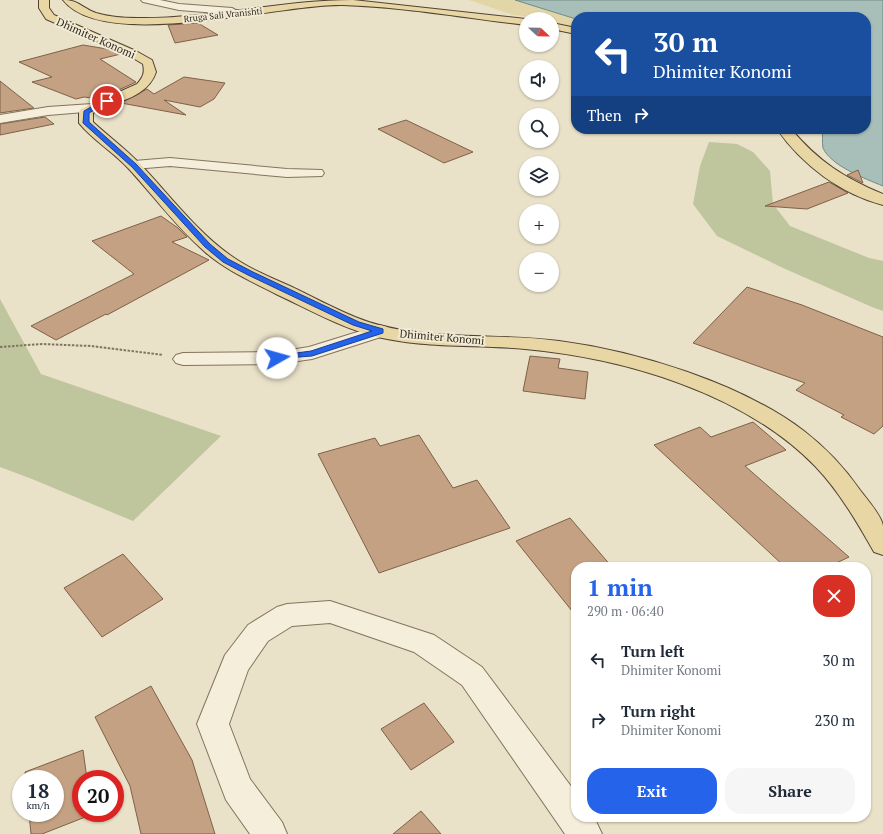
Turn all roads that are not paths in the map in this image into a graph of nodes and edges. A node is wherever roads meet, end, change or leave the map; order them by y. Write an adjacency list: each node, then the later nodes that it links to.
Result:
1 (44, 0): 8 (main road, Dhimiter Konomi)
2 (68, 0): 4 (main road, Rruga Sali Vranishti)
3 (146, 0): 4 (street)
4 (238, 14): 5 (main road, Rruga Sali Vranishti)
5 (519, 21)
6 (559, 27): 7 (main road)
7 (571, 30)
8 (92, 108): 9 (street); 11 (main road, Dhimiter Konomi)
9 (0, 119)
10 (788, 134): 13 (main road)
11 (134, 165): 12 (street); 14 (main road, Dhimiter Konomi)
12 (317, 172)
13 (883, 200)
14 (380, 331): 15 (street); 16 (main road, Dhimiter Konomi)
15 (192, 359)
16 (883, 545)
17 (571, 814): 19 (street)
18 (576, 822): 20 (street)
19 (270, 834)
20 (585, 834)

